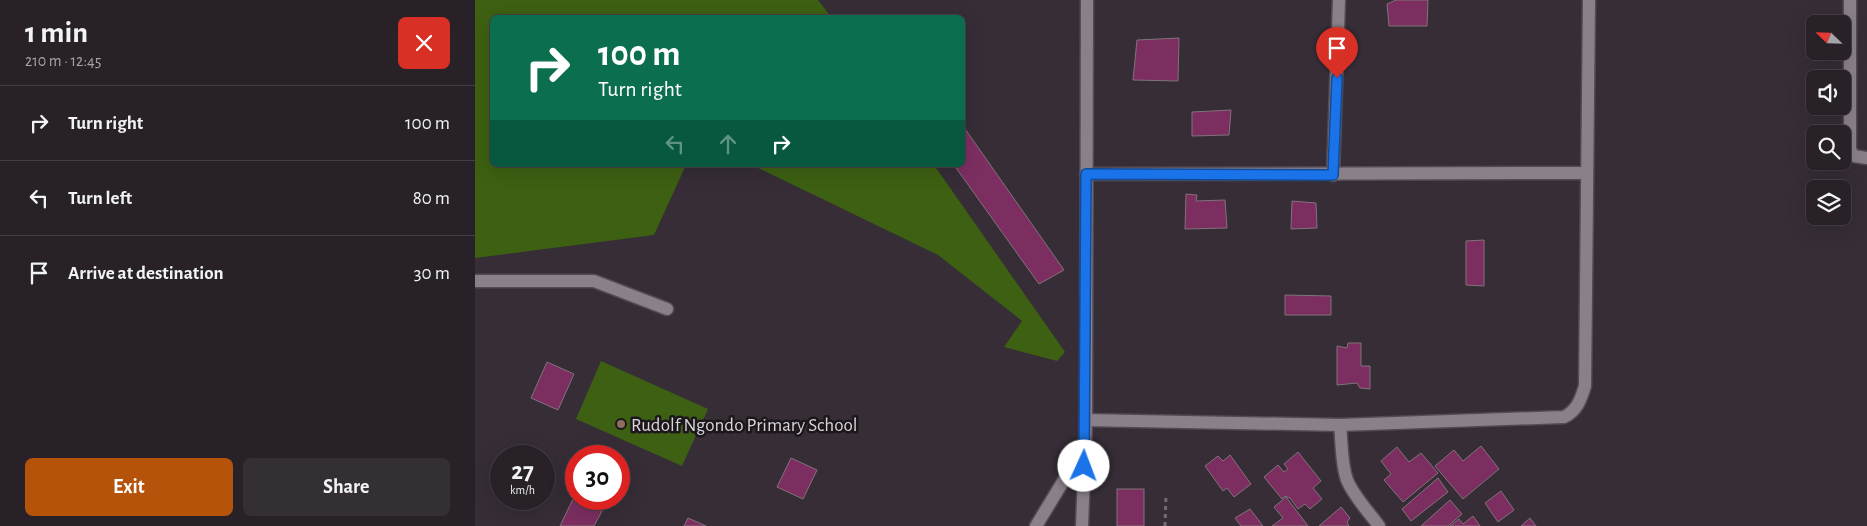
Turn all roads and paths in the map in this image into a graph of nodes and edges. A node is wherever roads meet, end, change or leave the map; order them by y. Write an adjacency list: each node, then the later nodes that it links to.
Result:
1 (1087, 0): 7 (street)
2 (1339, 0): 8 (street)
3 (1589, 0): 6 (street)
4 (1850, 0): 5 (street)
5 (1867, 158)
6 (1586, 173): 8 (street); 12 (street)
7 (1086, 174): 8 (street); 11 (street)
8 (1333, 175)
9 (475, 281): 10 (street)
10 (667, 309)
11 (1086, 420): 12 (street); 13 (street)
12 (1340, 425): 18 (street)
13 (1085, 446): 15 (street); 16 (street)
14 (1166, 495): 17 (path)
15 (1036, 526)
16 (1082, 526)
17 (1165, 526)
18 (1379, 526)

